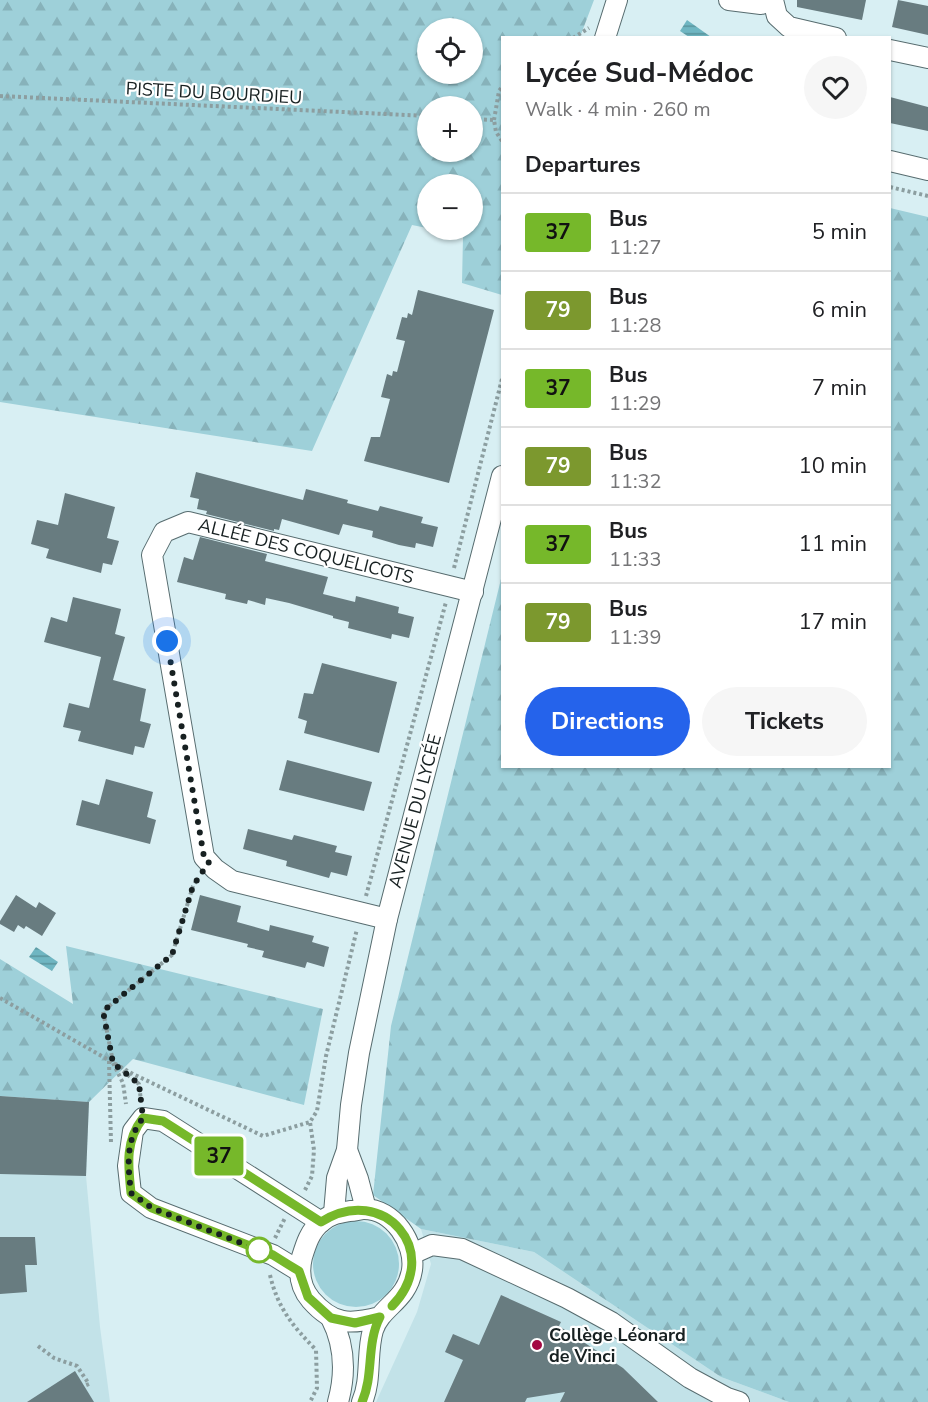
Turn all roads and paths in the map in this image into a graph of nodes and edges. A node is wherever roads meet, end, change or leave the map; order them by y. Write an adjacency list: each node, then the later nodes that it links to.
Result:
1 (617, 0): 4 (street)
2 (729, 0): 3 (street)
3 (773, 0): 5 (street)
4 (606, 36)
5 (827, 36)
6 (891, 50): 7 (street)
7 (928, 58)
8 (501, 88): 12 (path)
9 (0, 96): 10 (path, PISTE DU BOURDIEU)
10 (417, 115)
11 (483, 120): 12 (path)
12 (494, 120): 13 (path)
13 (501, 140)
14 (891, 161): 15 (street)
15 (928, 170)
16 (891, 187): 17 (path)
17 (928, 196)
18 (501, 382): 20 (path)
19 (501, 480): 21 (street, AVENUE DU LYCÉE)
20 (450, 586): 21 (street, ALLÉE DES COQUELICOTS); 22 (street, ALLÉE DES COQUELICOTS); 23 (path)
21 (473, 592): 24 (street, AVENUE DU LYCÉE)
22 (209, 862): 23 (street); 26 (path)
23 (361, 914): 24 (street); 26 (path)
24 (387, 919): 29 (street, AVENUE DU LYCÉE)
25 (0, 998): 26 (path)
26 (111, 1062): 27 (path); 28 (path); 30 (path)
27 (126, 1104)
28 (143, 1118): 32 (street); 34 (street)
29 (347, 1150): 31 (street, AVENUE DU LYCÉE); 32 (street, AVENUE DU LYCÉE)
30 (111, 1151)
31 (366, 1209): 32 (street); 33 (street)
32 (328, 1218): 34 (street)
33 (412, 1254): 35 (street); 41 (street)
34 (299, 1271): 36 (street)
35 (380, 1317): 36 (street); 40 (street)
36 (331, 1318): 39 (street)
37 (38, 1346): 38 (path)
38 (84, 1386)
39 (338, 1402)
40 (362, 1402)
41 (739, 1402)

